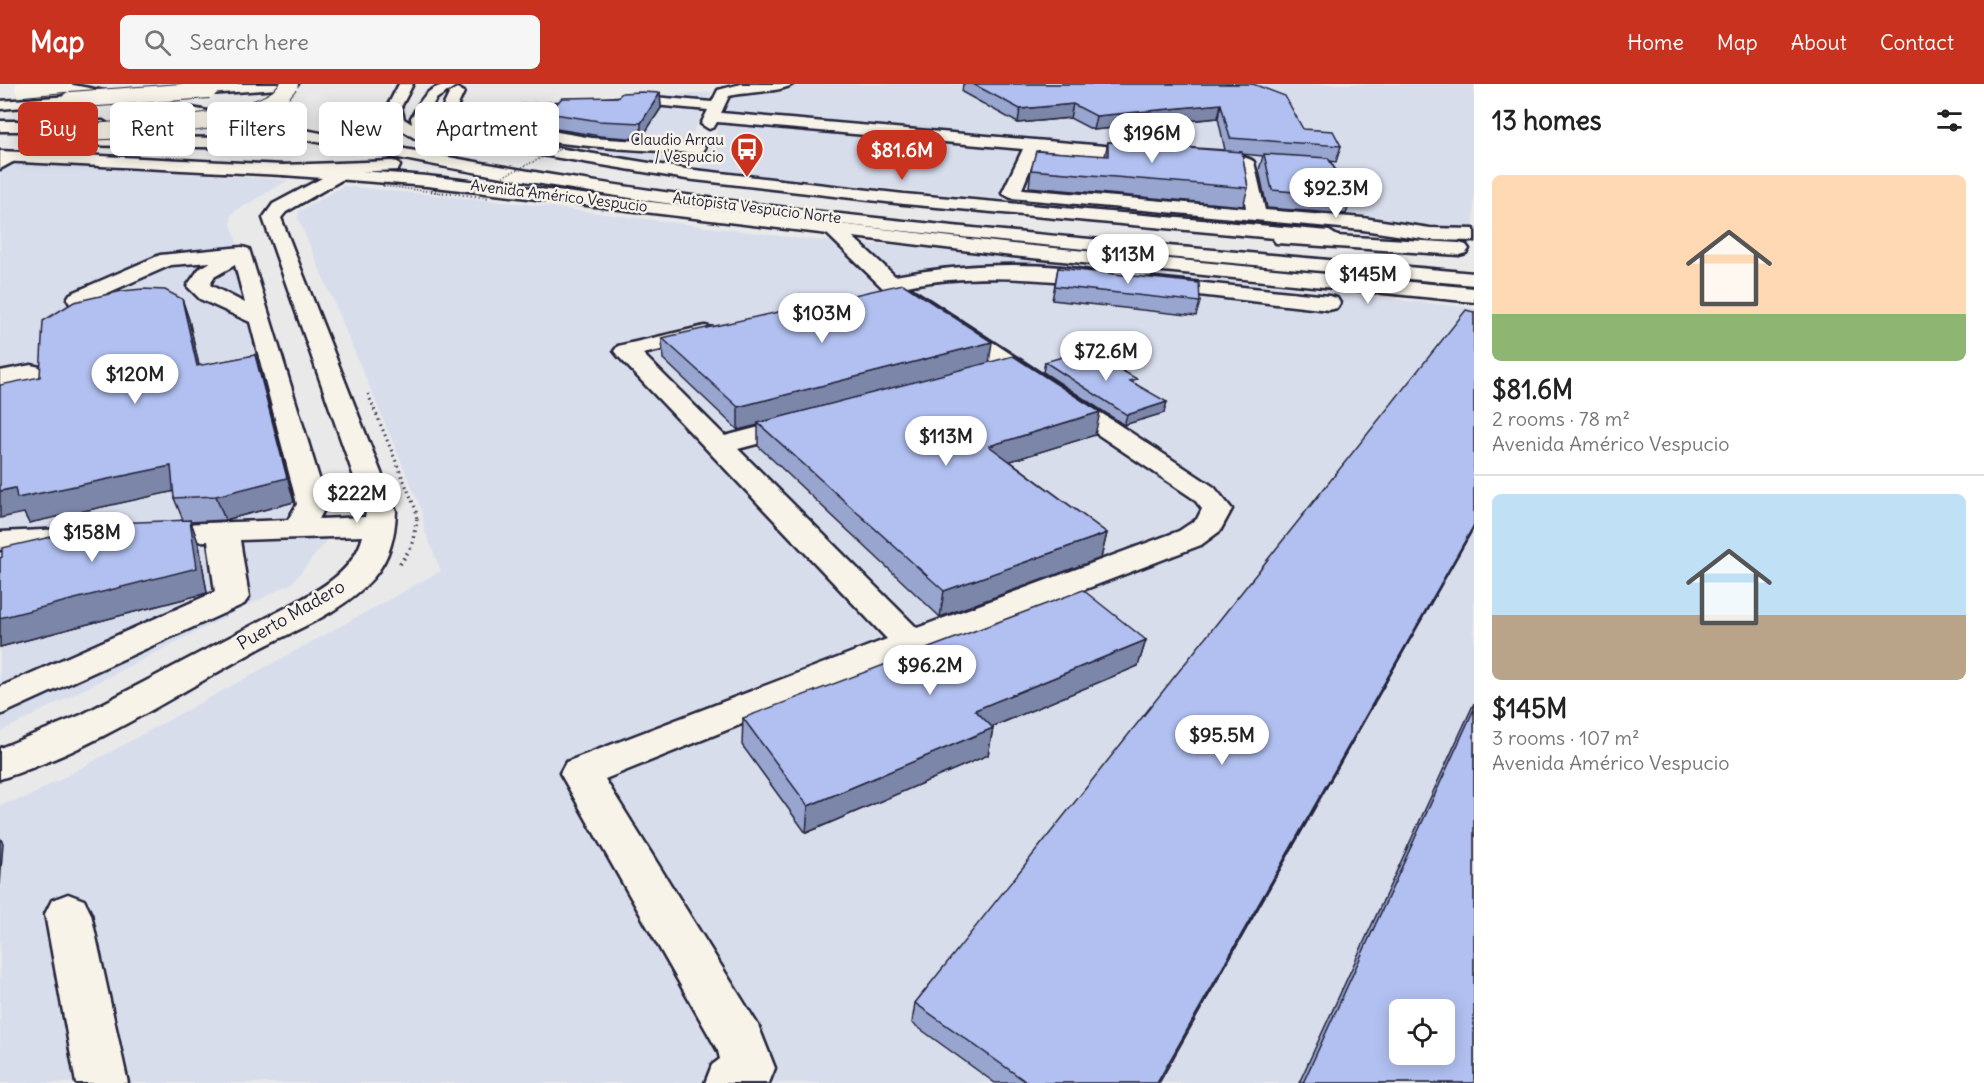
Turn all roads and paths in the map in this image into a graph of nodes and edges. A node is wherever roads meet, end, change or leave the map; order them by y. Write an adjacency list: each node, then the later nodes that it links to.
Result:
1 (64, 84): 8 (main road, bridge)
2 (100, 84): 29 (main road, Autopista Vespucio Norte)
3 (232, 84): 9 (main road, bridge)
4 (291, 84): 11 (main road, bridge); 18 (main road, bridge)
5 (406, 84): 17 (main road)
6 (786, 84): 15 (main road)
7 (454, 88): 12 (main road); 33 (main road)
8 (17, 89)
9 (51, 90): 10 (main road); 34 (main road, Autopista Vespucio Norte)
10 (0, 100)
11 (71, 101): 13 (main road); 14 (main road)
12 (427, 102)
13 (0, 105)
14 (0, 112)
15 (714, 112): 20 (main road); 21 (main road); 21 (main road)
16 (0, 126): 29 (main road)
17 (415, 133)
18 (0, 134)
19 (0, 141): 31 (main road)
20 (1032, 146): 23 (main road); 37 (main road)
21 (697, 148): 33 (main road)
22 (482, 156): 29 (main road)
23 (1163, 156)
24 (617, 157): 35 (path, bridge)
25 (1187, 157): 27 (main road)
26 (5, 159): 30 (main road, Avenida Américo Vespucio)
27 (1246, 162): 28 (main road); 38 (main road)
28 (1267, 163)
29 (515, 168): 31 (main road); 34 (main road); 39 (main road, Autopista Vespucio Norte)
30 (283, 170): 31 (main road); 32 (main road, Avenida Américo Vespucio)
31 (470, 171)
32 (339, 174): 41 (main road, Avenida Américo Vespucio); 43 (main road, Puerto Madero)
33 (686, 174): 37 (main road)
34 (539, 177): 45 (main road, Autopista Vespucio Norte)
35 (490, 198)
36 (1352, 205): 40 (main road)
37 (1084, 207): 39 (main road)
38 (1257, 215): 39 (main road); 40 (main road)
39 (1112, 217): 44 (main road); 47 (main road, Autopista Vespucio Norte)
40 (1363, 224): 42 (main road)
41 (834, 230): 50 (main road); 51 (main road, Avenida Américo Vespucio)
42 (1474, 235)
43 (282, 245): 46 (main road); 63 (main road, Puerto Madero)
44 (1466, 249)
45 (1192, 252): 48 (main road, Autopista Vespucio Norte); 49 (main road)
46 (242, 254): 52 (main road); 54 (main road); 54 (main road)
47 (1474, 264)
48 (1474, 279)
49 (1474, 288)
50 (887, 289): 53 (main road); 56 (main road)
51 (1474, 295)
52 (78, 299)
53 (1329, 303)
54 (258, 317): 64 (main road)
55 (727, 328): 62 (main road)
56 (1015, 366): 58 (main road); 68 (main road)
57 (31, 372): 59 (main road)
58 (981, 375)
59 (0, 379)
60 (366, 390): 67 (path)
61 (821, 418): 62 (main road)
62 (719, 446): 68 (main road)
63 (381, 526): 64 (main road); 70 (main road, Puerto Madero)
64 (299, 527): 65 (main road)
65 (230, 530): 66 (main road); 69 (main road)
66 (0, 541)
67 (395, 570)
68 (911, 643): 73 (main road)
69 (0, 702)
70 (0, 764)
71 (69, 914): 72 (main road)
72 (102, 1083)
73 (731, 1083)

